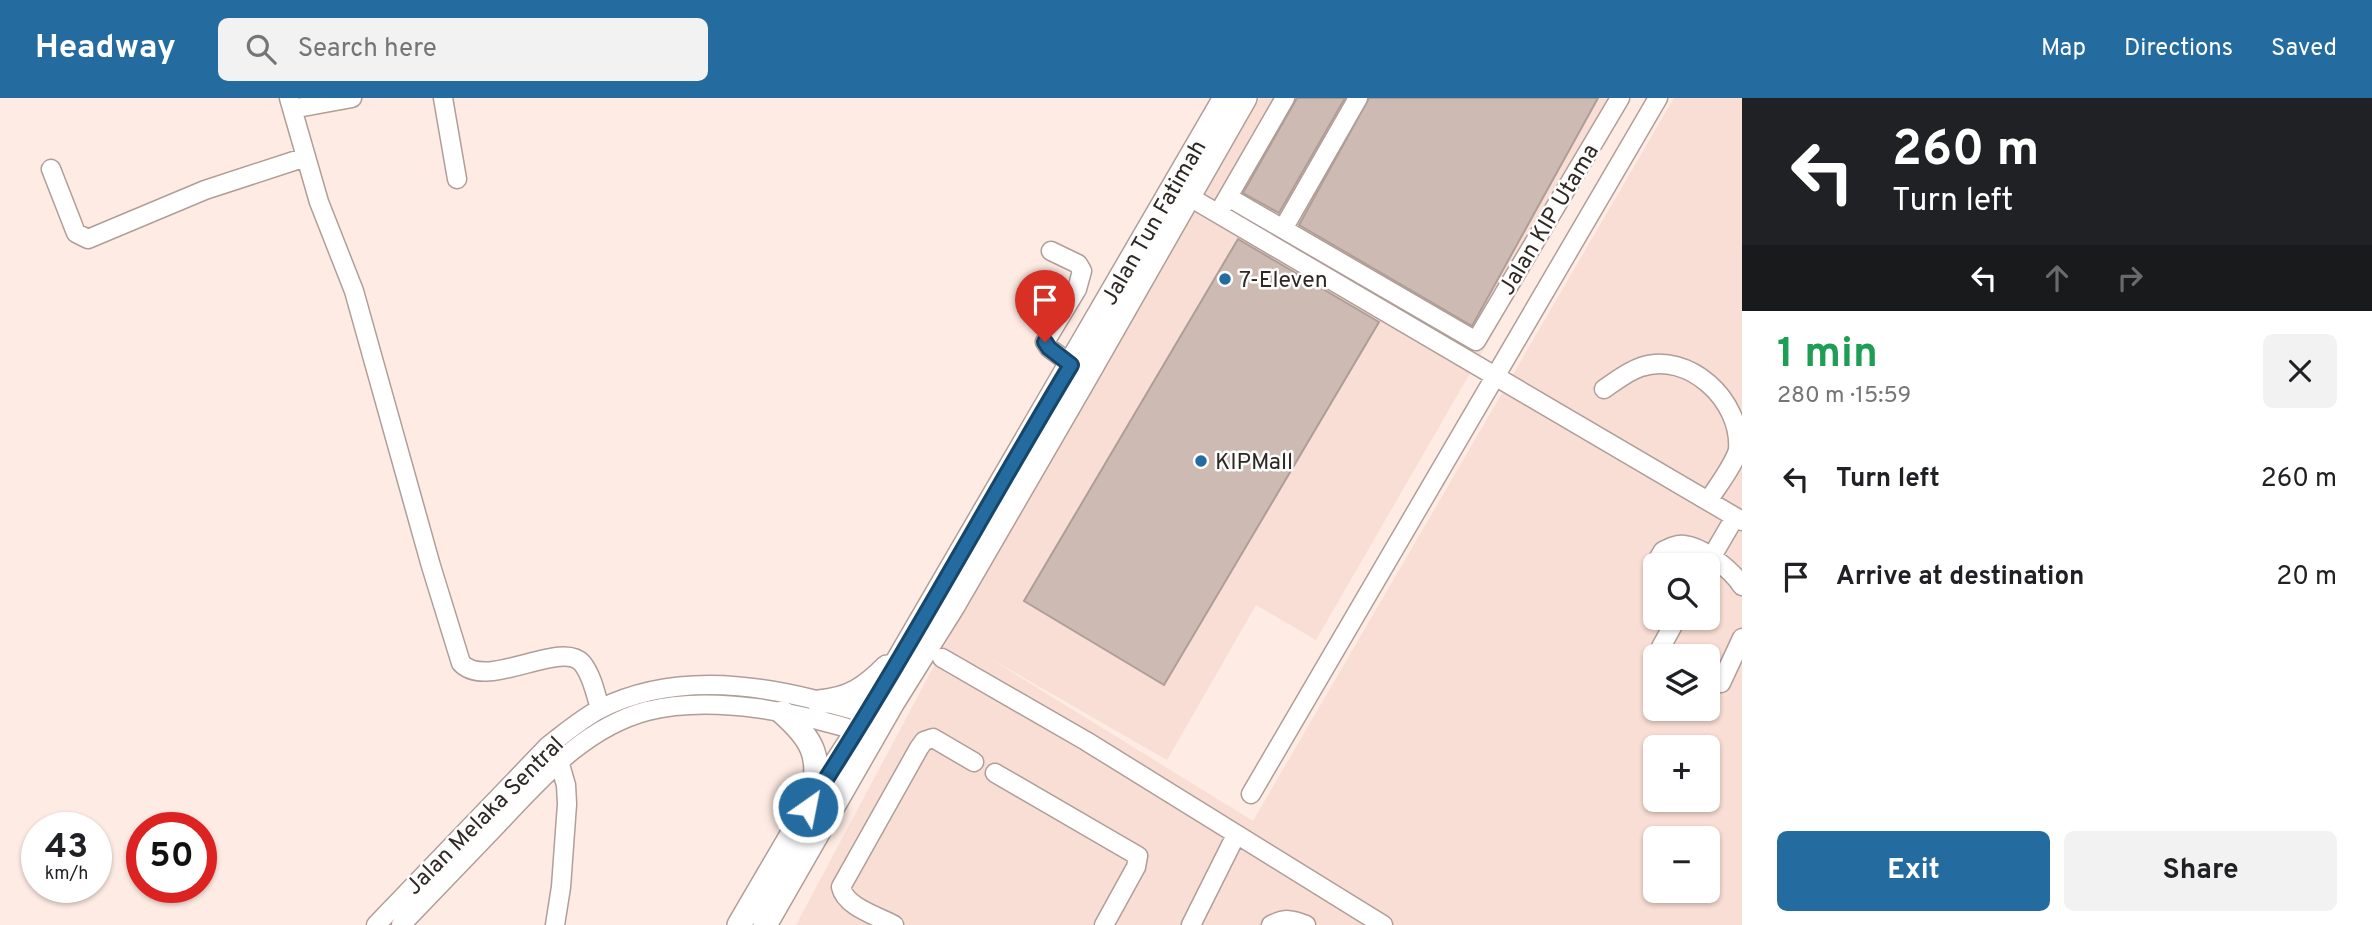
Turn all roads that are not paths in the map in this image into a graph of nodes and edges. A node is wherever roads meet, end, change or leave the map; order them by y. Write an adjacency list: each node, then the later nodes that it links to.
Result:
1 (352, 98): 9 (street)
2 (443, 98): 12 (street)
3 (1225, 98): 19 (main road, Jalan Tun Fatimah)
4 (1245, 98): 13 (main road, Jalan Tun Fatimah)
5 (1285, 98): 14 (street)
6 (1358, 98): 16 (street)
7 (1620, 98): 16 (street, Jalan KIP Utama)
8 (1658, 98): 21 (street)
9 (290, 103): 10 (street)
10 (306, 157): 11 (street); 36 (street)
11 (51, 169)
12 (457, 178)
13 (1188, 196): 15 (street); 30 (main road, Jalan Tun Fatimah)
14 (1228, 197): 15 (street); 16 (street)
15 (1218, 213): 21 (street)
16 (1283, 229)
17 (1051, 251): 18 (street)
18 (1077, 289): 19 (street); 20 (street)
19 (1105, 302): 20 (main road, Jalan Tun Fatimah)
20 (1071, 365): 32 (main road, Jalan Tun Fatimah)
21 (1496, 376): 23 (street); 42 (street)
22 (1604, 389): 23 (street)
23 (1709, 501): 24 (street)
24 (1738, 519): 27 (street)
25 (1662, 553): 26 (street)
26 (1696, 553)
27 (1715, 553)
28 (1720, 567): 29 (street)
29 (1742, 586)
30 (953, 606): 33 (main road); 38 (main road, Jalan Tun Fatimah)
31 (1742, 638): 34 (street)
32 (906, 647): 35 (main road); 38 (main road, Jalan Tun Fatimah)
33 (942, 658): 43 (main road); 45 (street)
34 (1721, 684)
35 (818, 702): 36 (street, Jalan Melaka Sentral); 38 (street, Jalan Melaka Sentral)
36 (600, 709): 46 (street, Jalan Melaka Sentral)
37 (783, 713): 38 (street, Jalan Melaka Sentral); 39 (street, Jalan Melaka Sentral); 44 (main road)
38 (870, 725): 43 (main road, Jalan Tun Fatimah); 44 (main road, Jalan Tun Fatimah)
39 (559, 761): 47 (street, Jalan Melaka Sentral); 48 (street)
40 (974, 762): 51 (street)
41 (995, 773): 52 (street)
42 (1251, 794)
43 (839, 800): 50 (main road, Jalan Tun Fatimah)
44 (808, 807): 49 (main road, Jalan Tun Fatimah)
45 (1236, 835): 53 (street); 56 (street)
46 (376, 925)
47 (401, 925)
48 (555, 925)
49 (739, 925)
50 (765, 925)
51 (894, 925)
52 (1104, 925)
53 (1191, 925)
54 (1272, 925): 55 (street)
55 (1306, 925)
56 (1383, 925)

